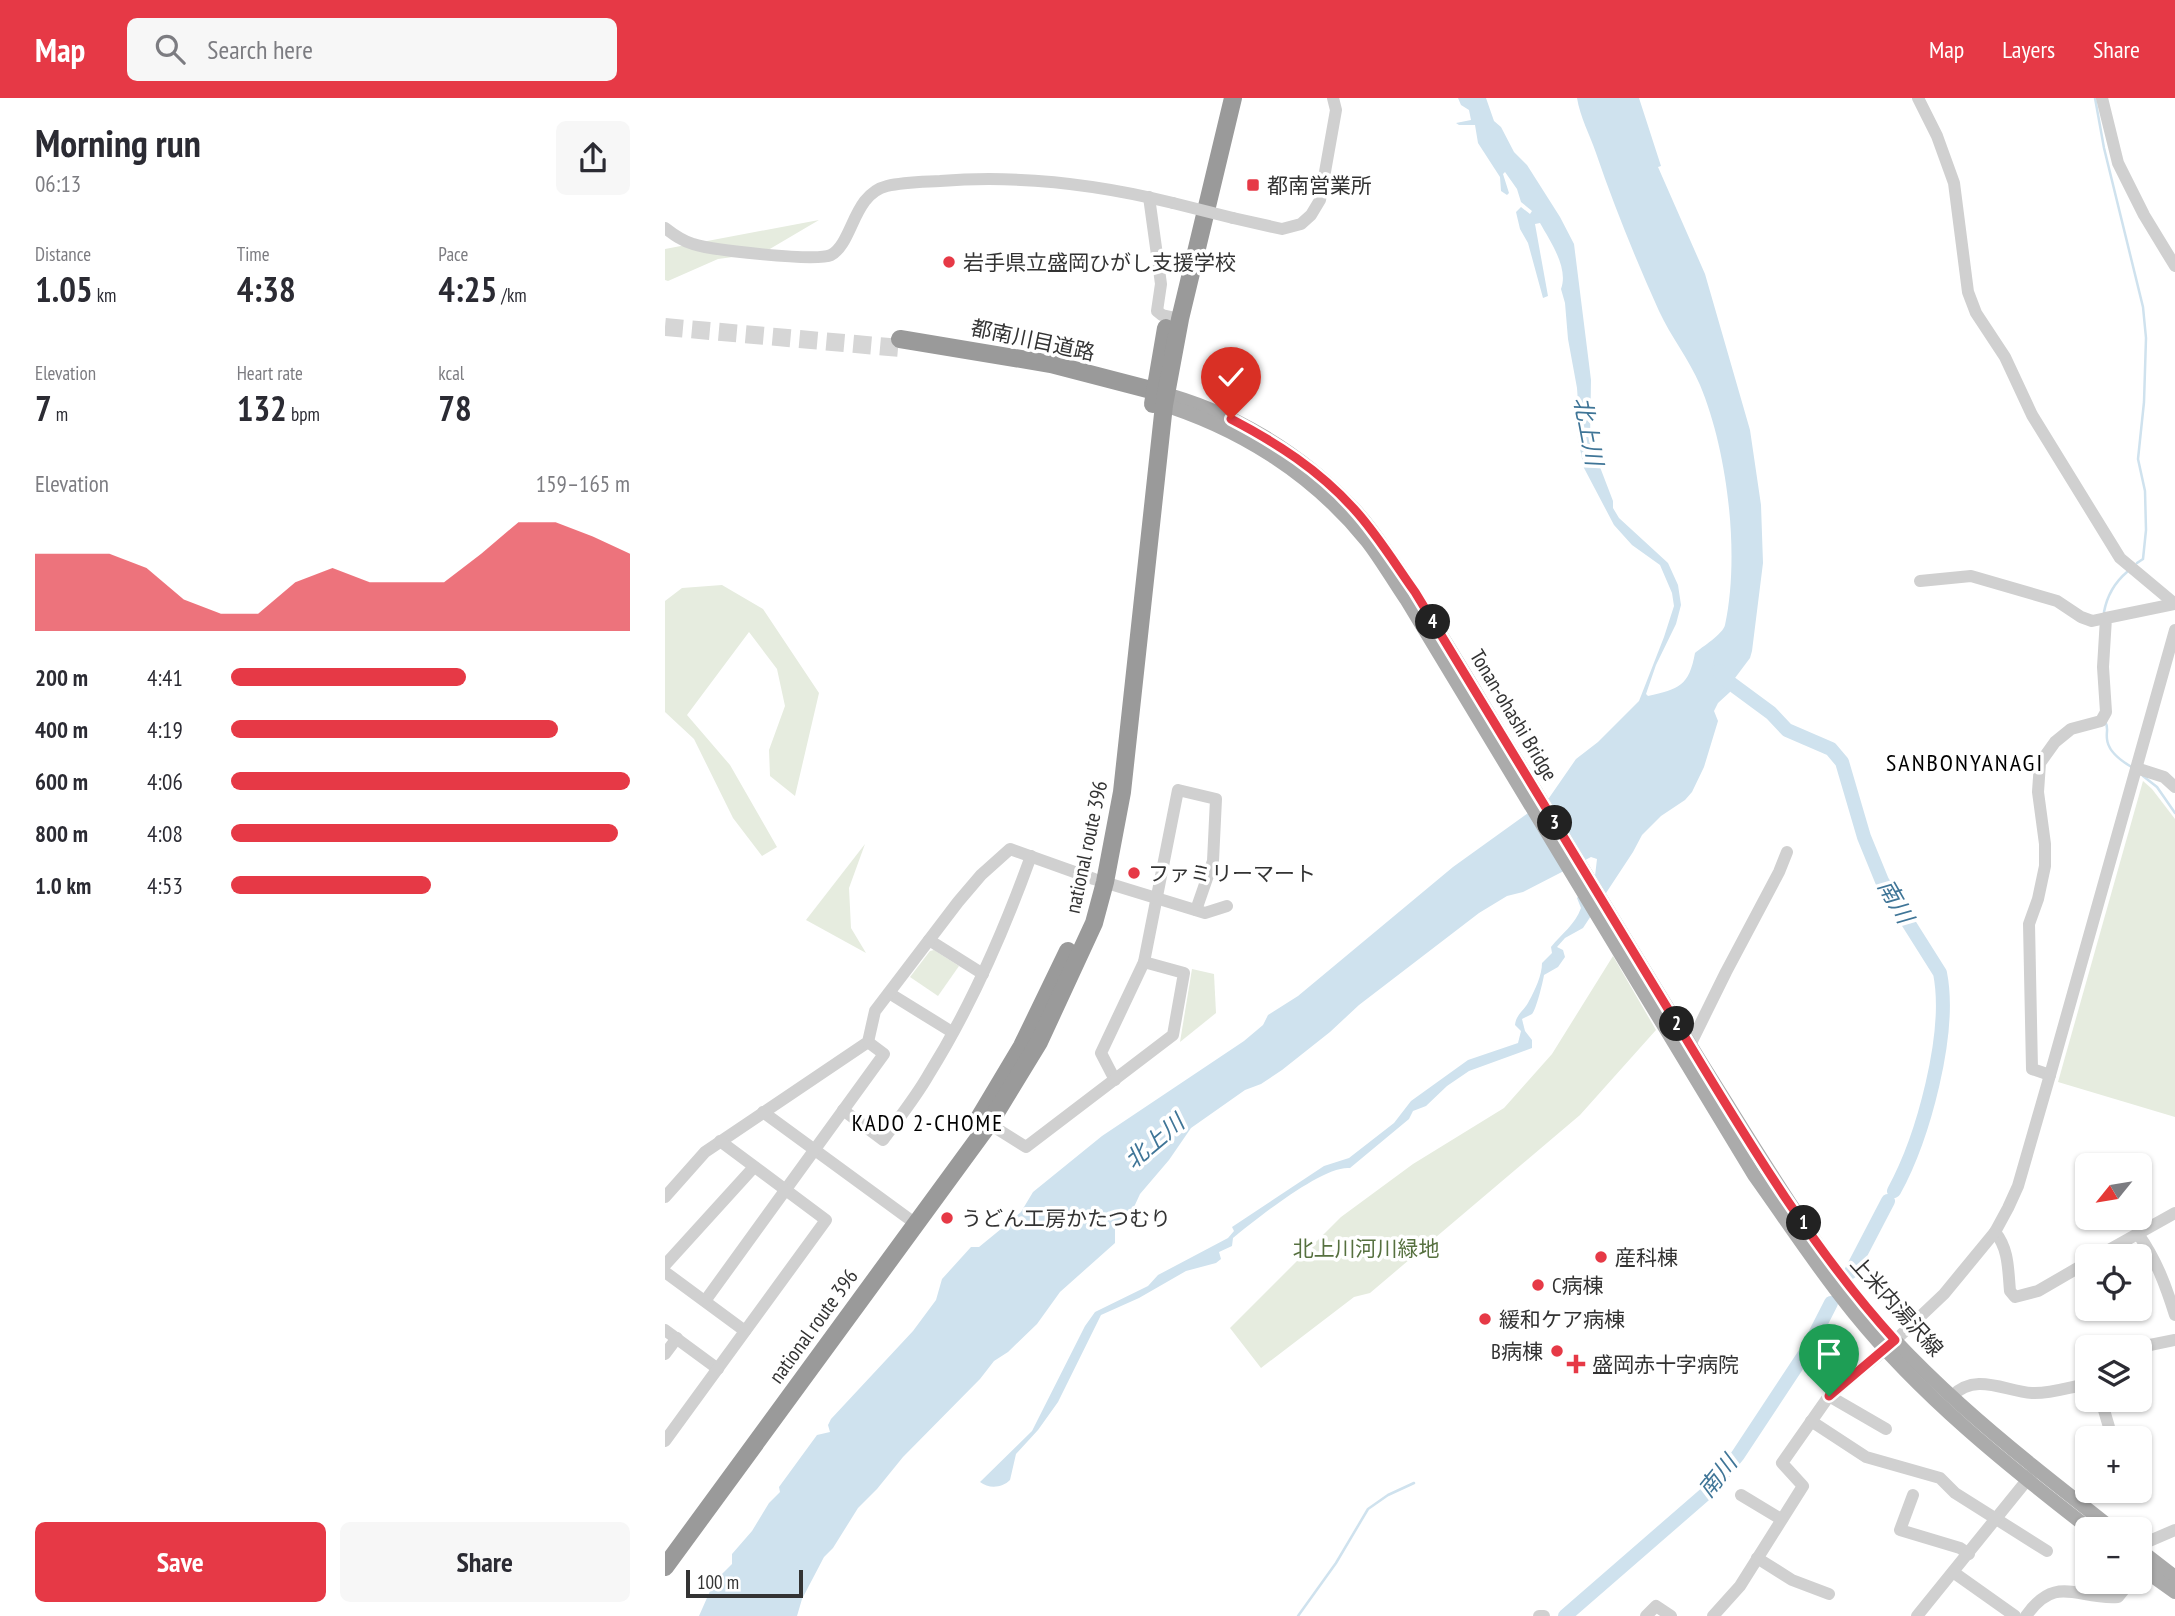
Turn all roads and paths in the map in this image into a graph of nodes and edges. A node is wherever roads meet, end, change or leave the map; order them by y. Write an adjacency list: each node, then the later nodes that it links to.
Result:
1 (1225, 98): 9 (highway, national route 396)
2 (1233, 98): 9 (highway, national route 396)
3 (1333, 98): 6 (street, bridge)
4 (1918, 98): 13 (street)
5 (2102, 98): 8 (street)
6 (1150, 197): 7 (street); 9 (street)
7 (665, 229)
8 (2173, 259)
9 (1174, 319): 11 (highway, national route 396)
10 (900, 343): 11 (highway, 都南川目道路)
11 (1160, 398): 20 (highway, national route 396); 29 (main road, Tonan-ohashi Bridge)
12 (1920, 581): 14 (street)
13 (2175, 604): 14 (street)
14 (2106, 618): 32 (street)
15 (2175, 630): 16 (street)
16 (2136, 768): 17 (street); 32 (street)
17 (2175, 787)
18 (1787, 852): 31 (street)
19 (1031, 856): 20 (street); 24 (street); 26 (street)
20 (1099, 881): 21 (street); 36 (highway, national route 396)
21 (1156, 898): 23 (street); 23 (street); 25 (street)
22 (1227, 906): 23 (street)
23 (1196, 910)
24 (929, 940): 26 (street); 27 (street)
25 (1144, 962): 33 (street); 33 (street)
26 (983, 974): 28 (street)
27 (889, 993): 28 (street); 30 (street)
28 (952, 1032): 34 (street)
29 (1676, 1033): 31 (main road, 上米内湯沢線); 56 (main road, 上米内湯沢線)
30 (868, 1042): 34 (street); 35 (street)
31 (1690, 1045): 56 (main road, 上米内湯沢線)
32 (2050, 1075): 44 (street)
33 (1115, 1080): 36 (street)
34 (843, 1111): 38 (street)
35 (764, 1112): 37 (street); 38 (street)
36 (984, 1121): 43 (highway, national route 396)
37 (720, 1141): 39 (street); 41 (street)
38 (814, 1150): 40 (street); 43 (street)
39 (754, 1167): 40 (street); 47 (street)
40 (786, 1189): 50 (street); 53 (street)
41 (665, 1197)
42 (2175, 1213): 45 (street)
43 (912, 1221): 75 (highway, national route 396); 80 (highway, national route 396)
44 (1995, 1232): 48 (street); 56 (street)
45 (2138, 1234): 46 (street); 51 (street)
46 (2120, 1244)
47 (665, 1265)
48 (2075, 1270)
49 (665, 1272): 50 (street)
50 (705, 1301): 53 (street)
51 (2175, 1315)
52 (665, 1329): 54 (street)
53 (745, 1331): 59 (street)
54 (677, 1338): 58 (street); 59 (street)
55 (2175, 1340): 57 (street)
56 (1890, 1345): 61 (street); 62 (main road, 上米内湯沢線); 66 (main road, 上米内湯沢線)
57 (2152, 1345)
58 (665, 1354)
59 (718, 1369): 65 (street)
60 (2075, 1386): 62 (street)
61 (1829, 1396): 63 (street); 64 (street)
62 (1952, 1396): 66 (main road, 上米内湯沢線)
63 (1811, 1421): 71 (street); 72 (street)
64 (1886, 1429)
65 (665, 1441)
66 (2032, 1475): 69 (main road, 上米内湯沢線); 70 (main road, 上米内湯沢線); 71 (street)
67 (1913, 1494): 77 (street)
68 (1741, 1495): 72 (street)
69 (2077, 1517)
70 (2095, 1517)
71 (1998, 1518): 76 (street); 77 (street)
72 (1781, 1519): 79 (street)
73 (2175, 1530): 74 (street)
74 (2152, 1541)
75 (665, 1547)
76 (2047, 1551)
77 (1969, 1554): 81 (street)
78 (2152, 1557): 83 (main road)
79 (1757, 1558): 86 (street); 91 (street)
80 (665, 1567)
81 (1953, 1572): 92 (street); 93 (street)
82 (2152, 1576): 85 (main road)
83 (2175, 1577)
84 (2075, 1592): 94 (street)
85 (2175, 1592)
86 (1829, 1594)
87 (2094, 1594): 88 (street)
88 (2120, 1594)
89 (1646, 1616): 90 (street)
90 (1671, 1616)
91 (1713, 1616)
92 (1917, 1616)
93 (2015, 1616)
94 (2026, 1616)

